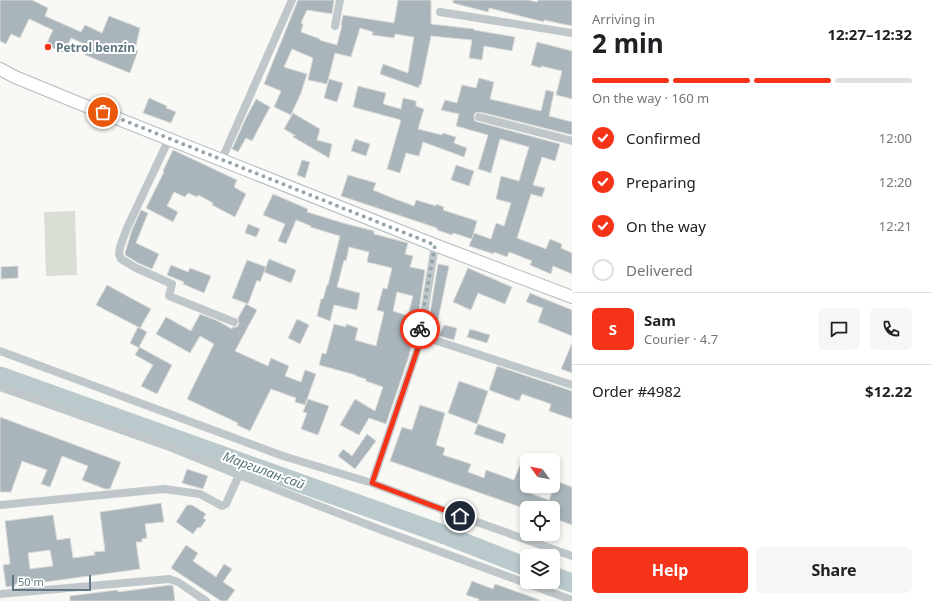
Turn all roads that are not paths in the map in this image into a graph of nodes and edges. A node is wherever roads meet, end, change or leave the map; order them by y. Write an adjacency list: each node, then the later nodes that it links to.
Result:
1 (292, 0): 10 (street)
2 (340, 0): 4 (street)
3 (440, 12): 5 (street)
4 (336, 26)
5 (572, 33)
6 (0, 69): 8 (main road)
7 (479, 117): 9 (street)
8 (169, 139): 10 (main road); 13 (street)
9 (572, 141)
10 (222, 159): 11 (main road)
11 (435, 245): 12 (main road); 14 (street)
12 (572, 297)
13 (234, 322)
14 (419, 335): 16 (street); 19 (street)
15 (0, 351): 19 (street)
16 (572, 385)
17 (0, 387): 18 (street)
18 (239, 475): 20 (street); 23 (street)
19 (372, 483): 21 (street)
20 (0, 505)
21 (572, 556)
22 (0, 594): 24 (street)
23 (572, 600)
24 (206, 601)

